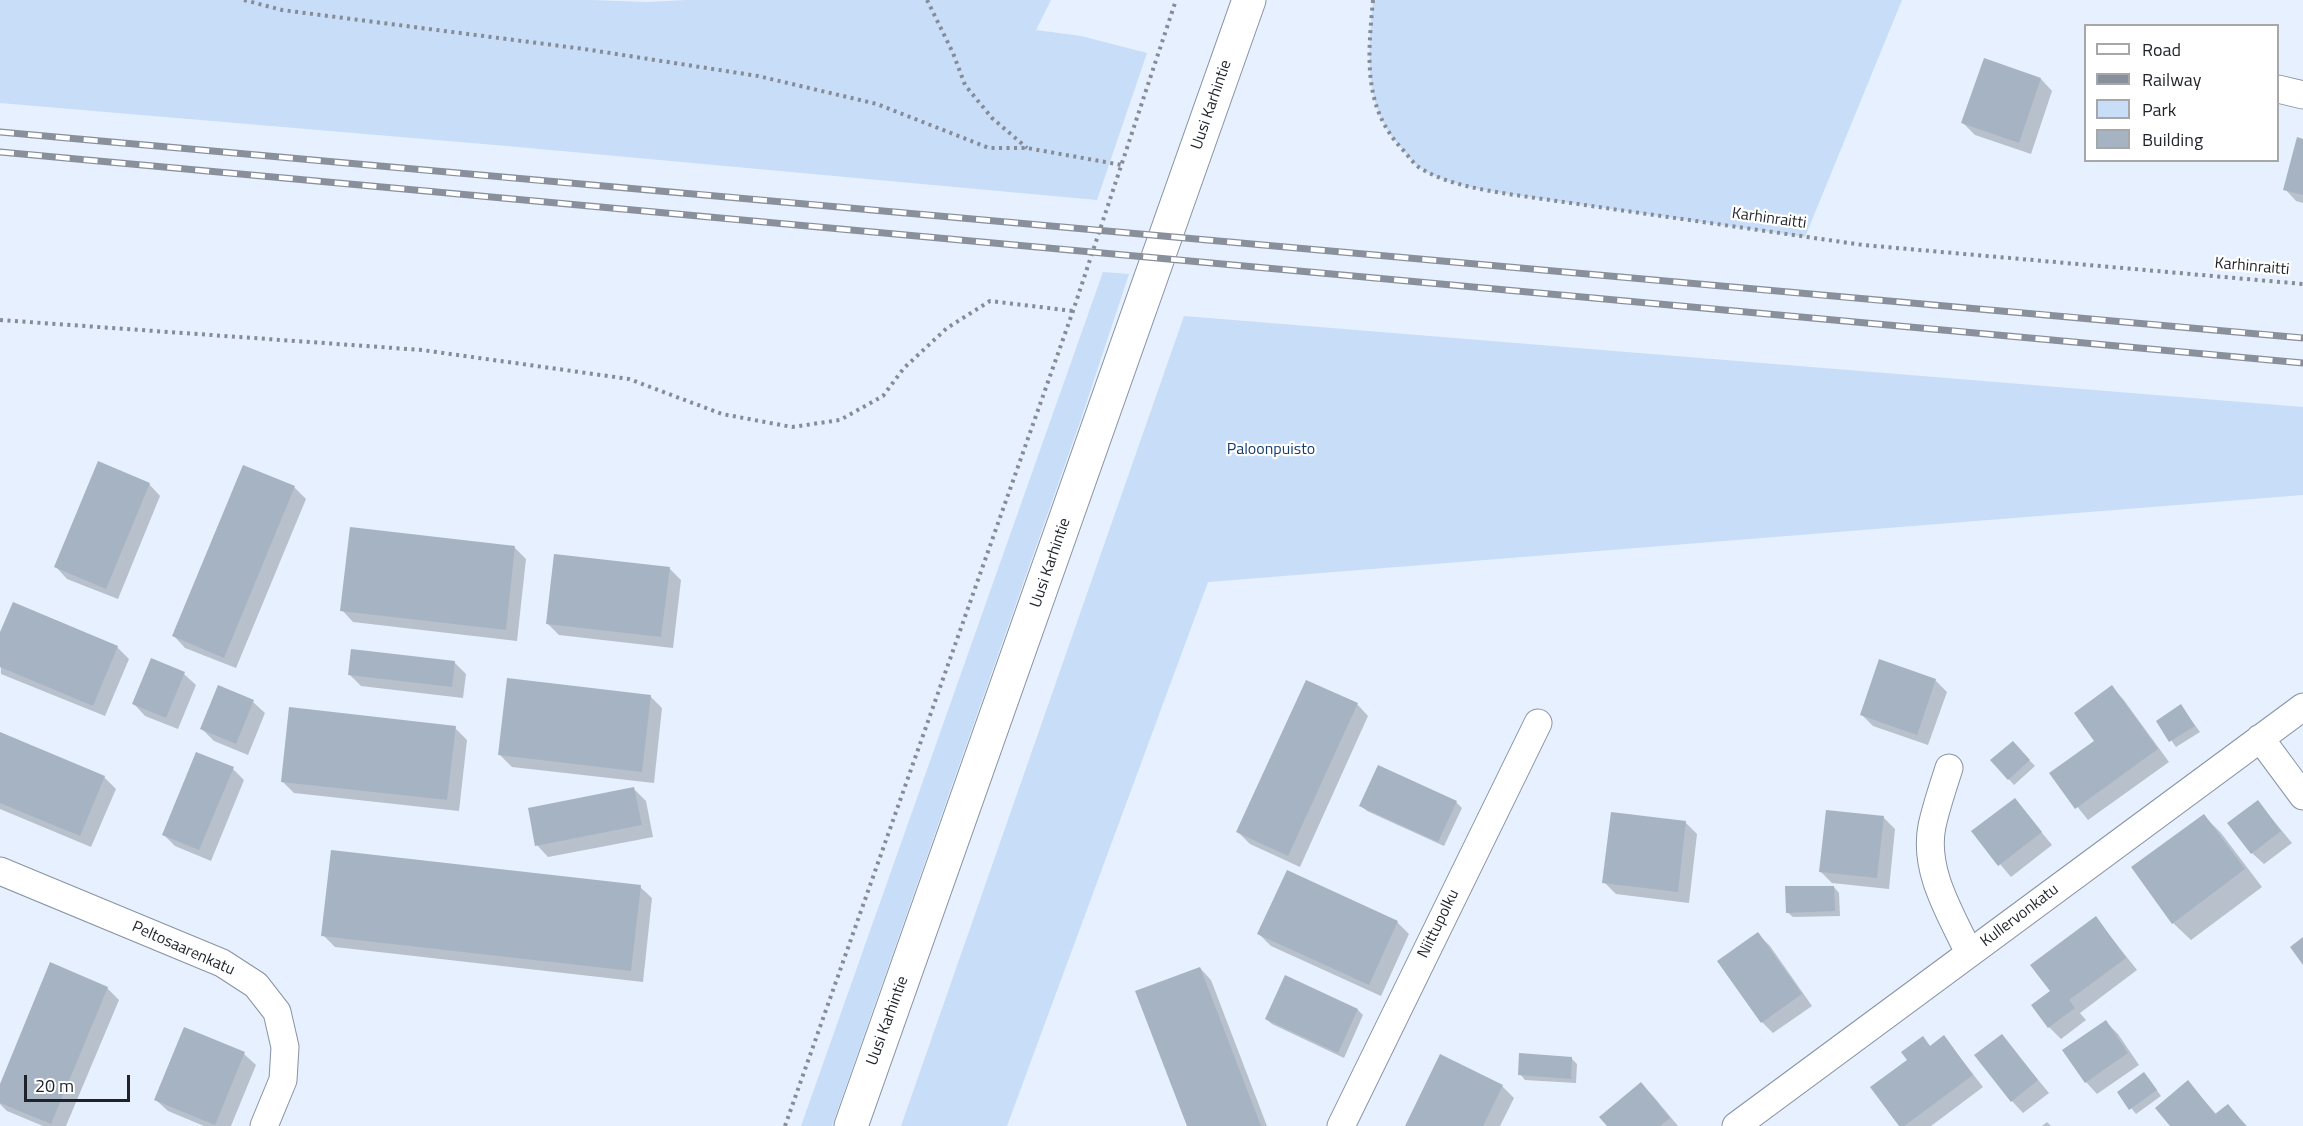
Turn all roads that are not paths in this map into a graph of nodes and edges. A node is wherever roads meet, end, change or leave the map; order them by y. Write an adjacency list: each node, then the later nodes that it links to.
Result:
1 (1249, 0): 12 (street, Uusi Karhintie)
2 (2279, 89): 3 (street)
3 (2303, 95)
4 (2303, 707): 6 (street, Kullervonkatu)
5 (1538, 723): 13 (street, Niittupolku)
6 (2260, 738): 8 (street); 10 (street, Kullervonkatu)
7 (1949, 768): 10 (street)
8 (2303, 796)
9 (0, 871): 11 (street, Peltosaarenkatu)
10 (1969, 953): 14 (street, Kullervonkatu)
11 (264, 1126)
12 (851, 1126)
13 (1341, 1126)
14 (1736, 1126)

